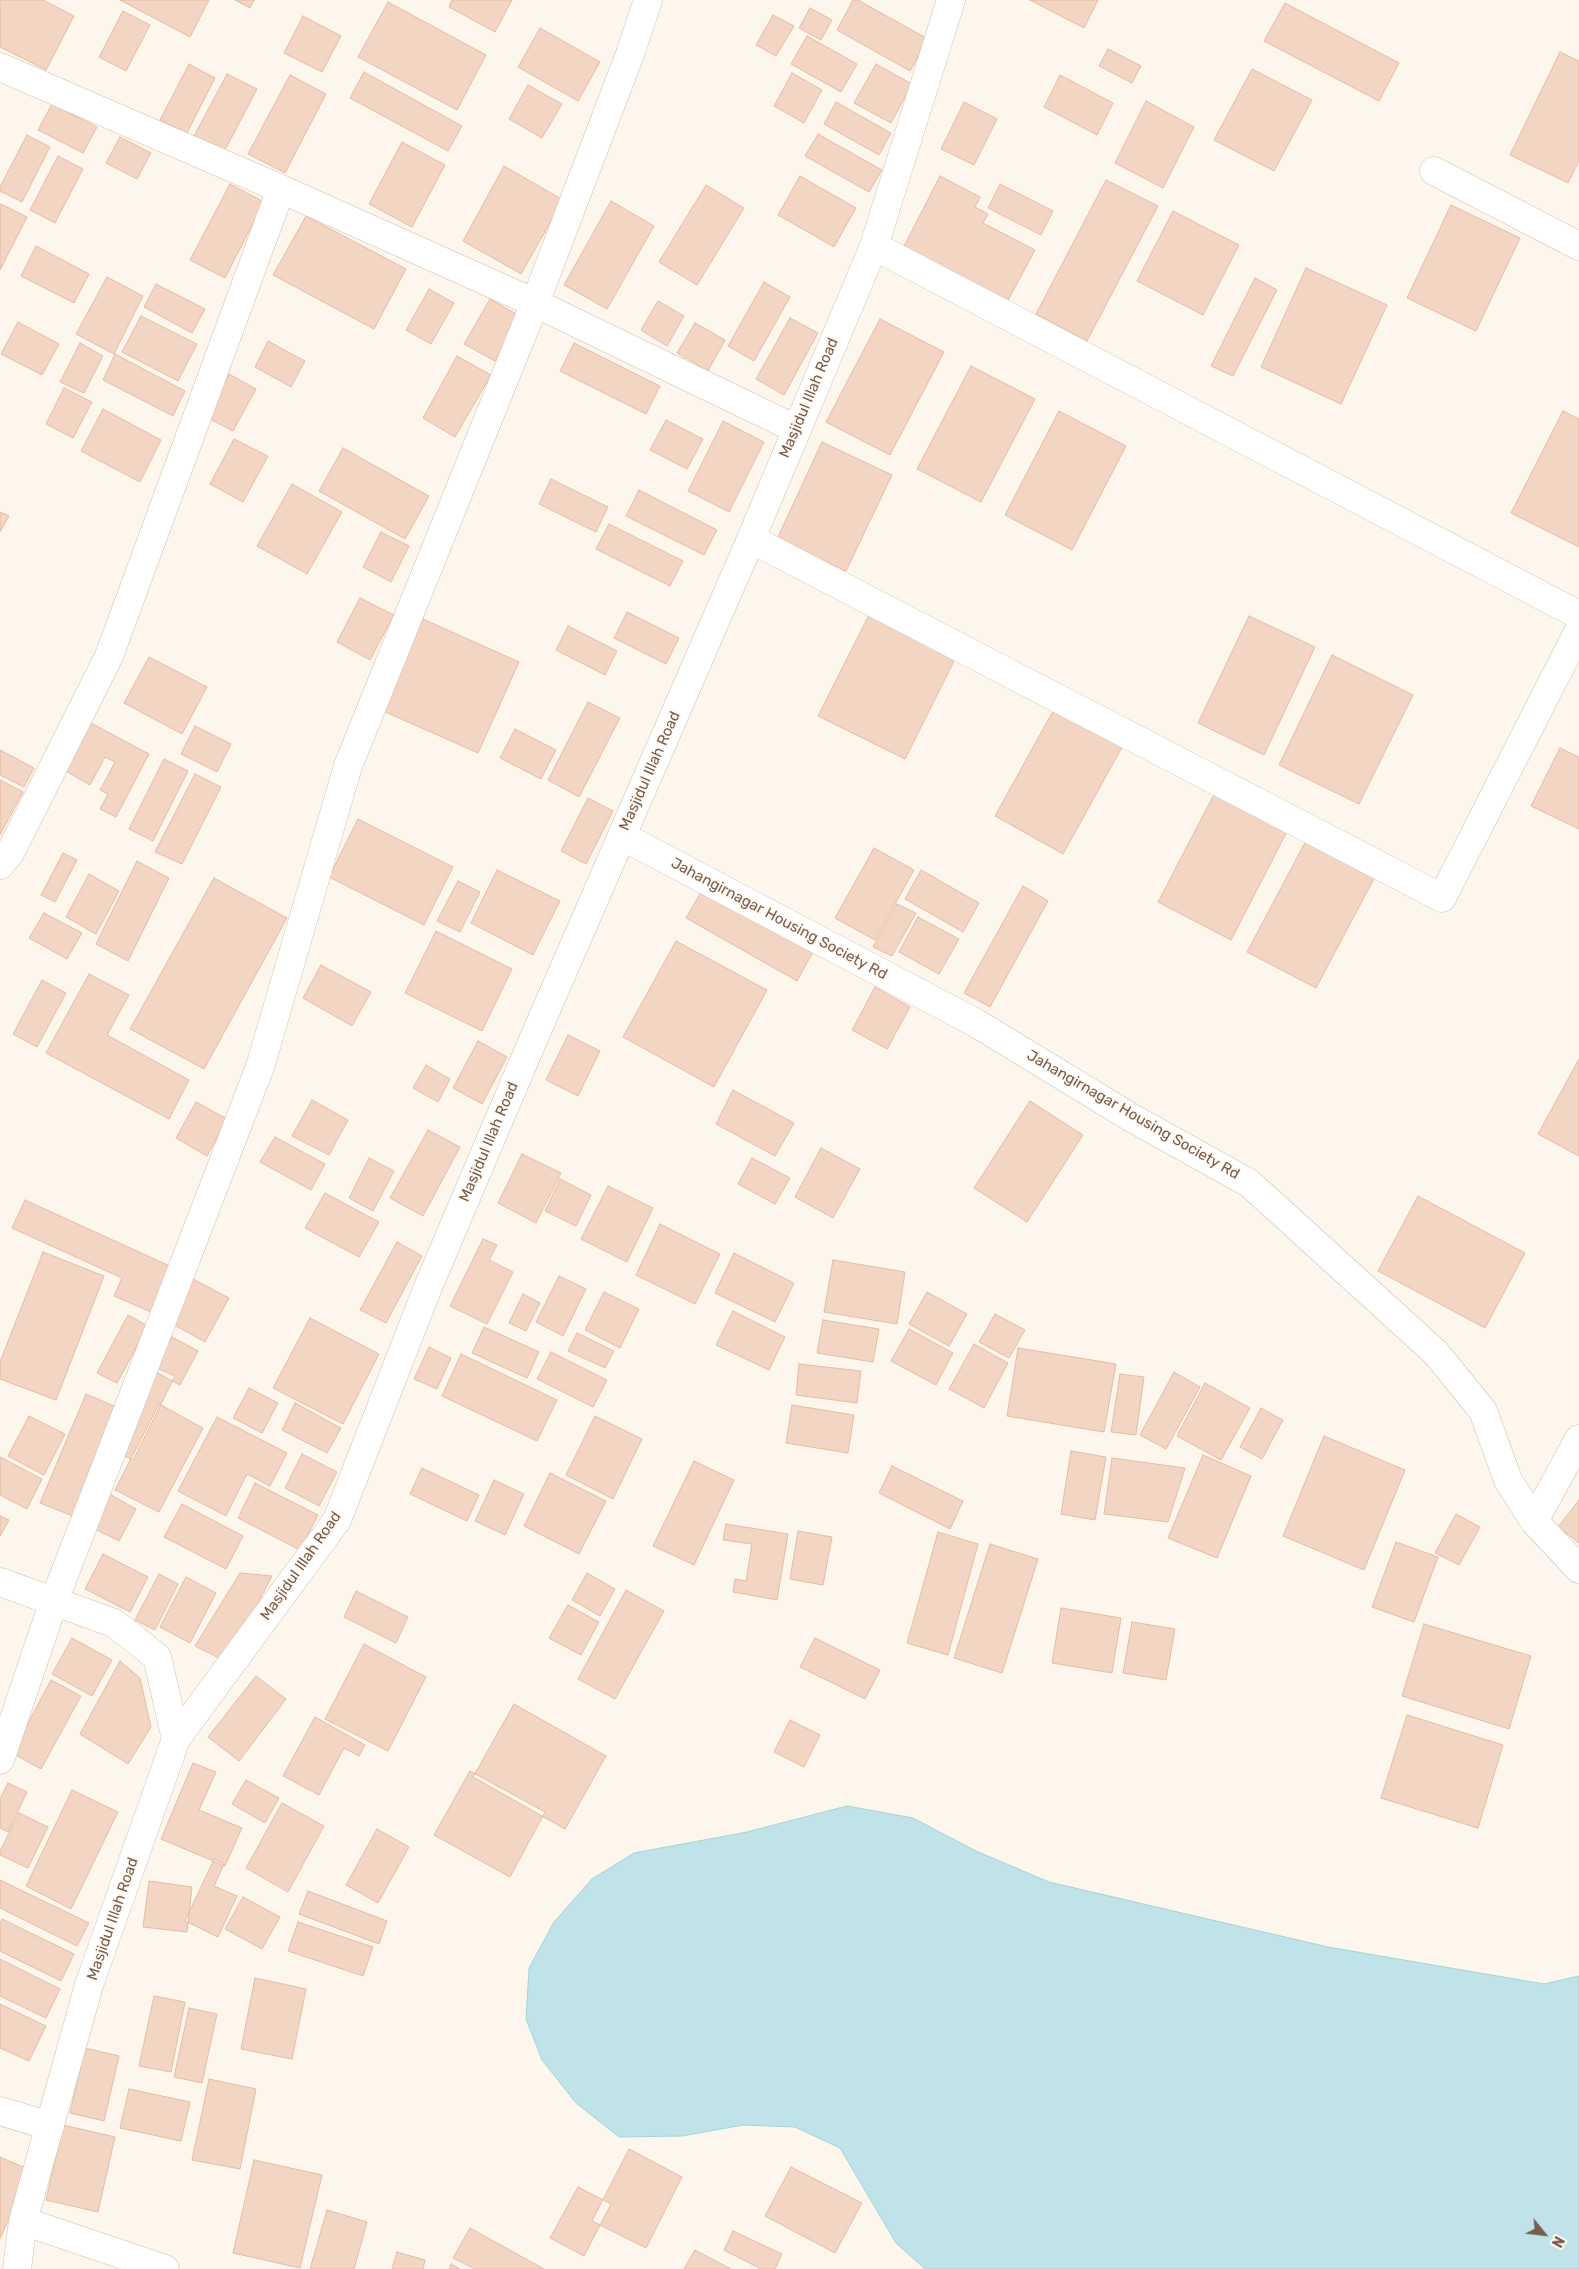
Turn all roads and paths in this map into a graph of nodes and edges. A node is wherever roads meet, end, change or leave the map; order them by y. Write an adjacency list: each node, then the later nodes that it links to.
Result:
1 (648, 0): 8 (street)
2 (951, 0): 6 (street, Masjidul Illah Road)
3 (0, 67): 5 (street)
4 (1434, 171): 7 (street)
5 (281, 189): 8 (street); 14 (street)
6 (874, 246): 9 (street, Masjidul Illah Road); 11 (street)
7 (1579, 246)
8 (534, 303): 9 (street); 19 (street)
9 (796, 428): 10 (street, Masjidul Illah Road)
10 (751, 539): 12 (street); 13 (street, Masjidul Illah Road)
11 (1579, 615)
12 (1579, 630)
13 (622, 836): 16 (street, Jahangirnagar Housing Society Rd); 20 (street, Masjidul Illah Road)
14 (0, 865)
15 (1579, 1439): 16 (street)
16 (1534, 1521): 17 (street, Jahangirnagar Housing Society Rd)
17 (1579, 1569)
18 (0, 1582): 19 (street)
19 (54, 1601): 20 (street); 21 (street)
20 (176, 1739): 23 (street, Masjidul Illah Road)
21 (0, 1760)
22 (0, 2111): 23 (street)
23 (50, 2126): 24 (street, Masjidul Illah Road)
24 (23, 2221): 25 (street, Masjidul Illah Road); 26 (street)
25 (17, 2269)
26 (164, 2269)

